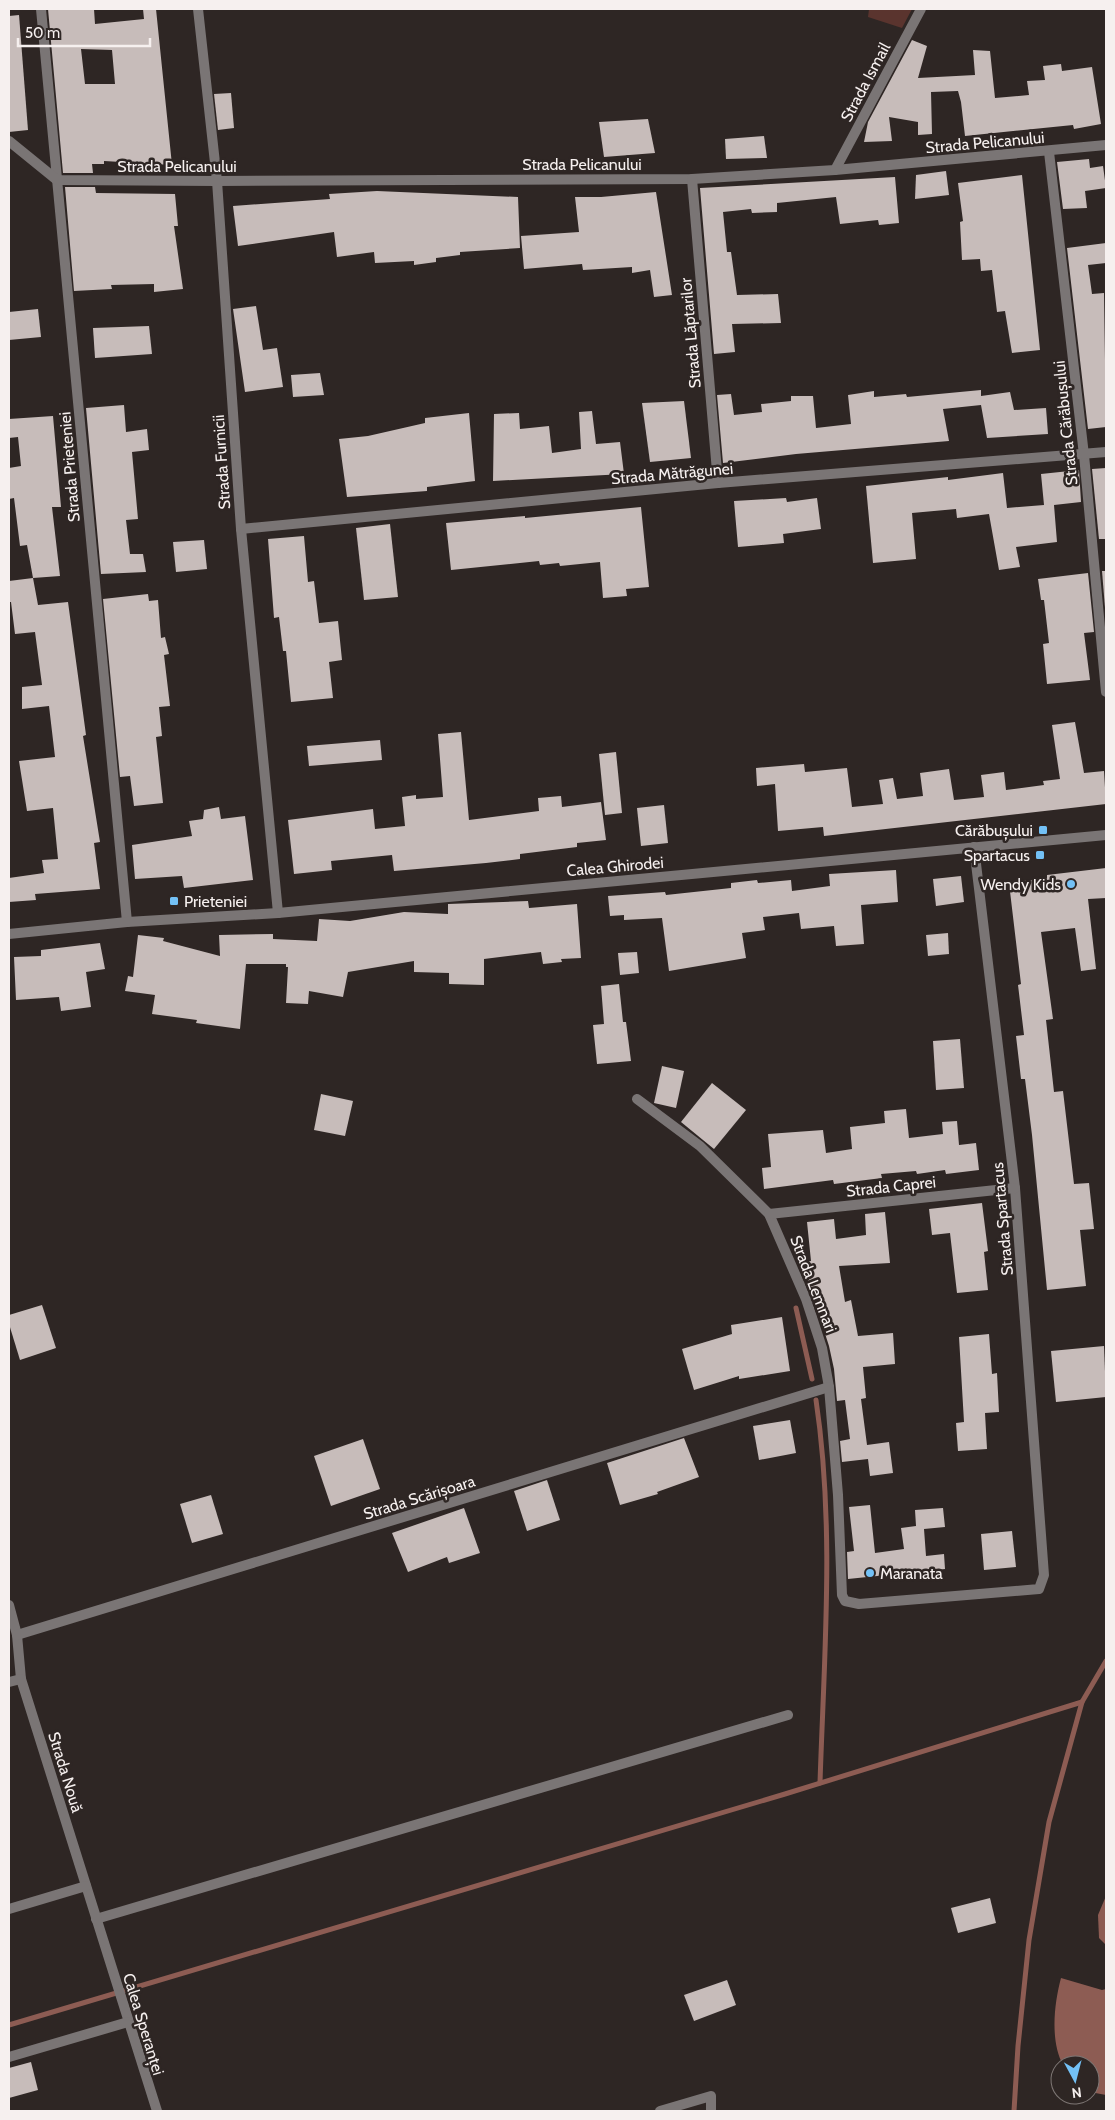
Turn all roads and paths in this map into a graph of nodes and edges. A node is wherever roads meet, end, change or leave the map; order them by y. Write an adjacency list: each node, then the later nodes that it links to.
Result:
1 (41, 9): 9 (street, Strada Prieteniei)
2 (198, 9): 10 (street, Strada Furnicii)
3 (921, 9): 7 (street, Strada Ismail)
4 (9, 141): 9 (street)
5 (1106, 145): 6 (street, Strada Pelicanului)
6 (1049, 152): 7 (street, Strada Pelicanului); 12 (street, Strada Cărăbușului)
7 (835, 170): 8 (street, Strada Pelicanului)
8 (692, 179): 10 (street, Strada Pelicanului); 13 (street, Strada Lăptarilor)
9 (57, 180): 10 (street, Strada Pelicanului); 19 (street, Strada Prieteniei)
10 (217, 181): 14 (street, Strada Furnicii)
11 (1106, 452): 12 (street, Strada Mătrăgunei)
12 (1084, 454): 13 (street, Strada Mătrăgunei); 15 (street, Strada Cărăbușului)
13 (718, 483): 14 (street, Strada Mătrăgunei)
14 (241, 529): 18 (street, Strada Furnicii)
15 (1106, 692)
16 (1106, 834): 17 (street, Calea Ghirodei)
17 (974, 847): 18 (street, Calea Ghirodei); 22 (street, Strada Spartacus)
18 (278, 912): 19 (street, Calea Ghirodei)
19 (127, 922): 20 (street, Calea Ghirodei)
20 (9, 934)
21 (637, 1098): 23 (street, Strada Lemnari)
22 (1015, 1188): 23 (street, Strada Caprei); 25 (street, Strada Spartacus)
23 (769, 1214): 24 (street, Strada Lemnari)
24 (829, 1387): 25 (street, Strada Lemnari); 27 (street, Strada Scărișoara)
25 (845, 1601)
26 (9, 1605): 27 (street, Strada Nouă)
27 (17, 1636): 28 (street, Strada Nouă)
28 (21, 1678): 29 (street); 31 (street, Strada Nouă)
29 (9, 1682)
30 (788, 1715): 33 (street)
31 (86, 1886): 32 (street); 33 (street, Strada Nouă)
32 (9, 1909)
33 (96, 1919): 34 (street, Strada Nouă)
34 (104, 1946): 35 (street, Calea Speranței)
35 (128, 2022): 36 (street); 37 (street, Calea Speranței)
36 (9, 2057)
37 (157, 2111)
38 (660, 2111): 39 (street)
39 (711, 2111)

